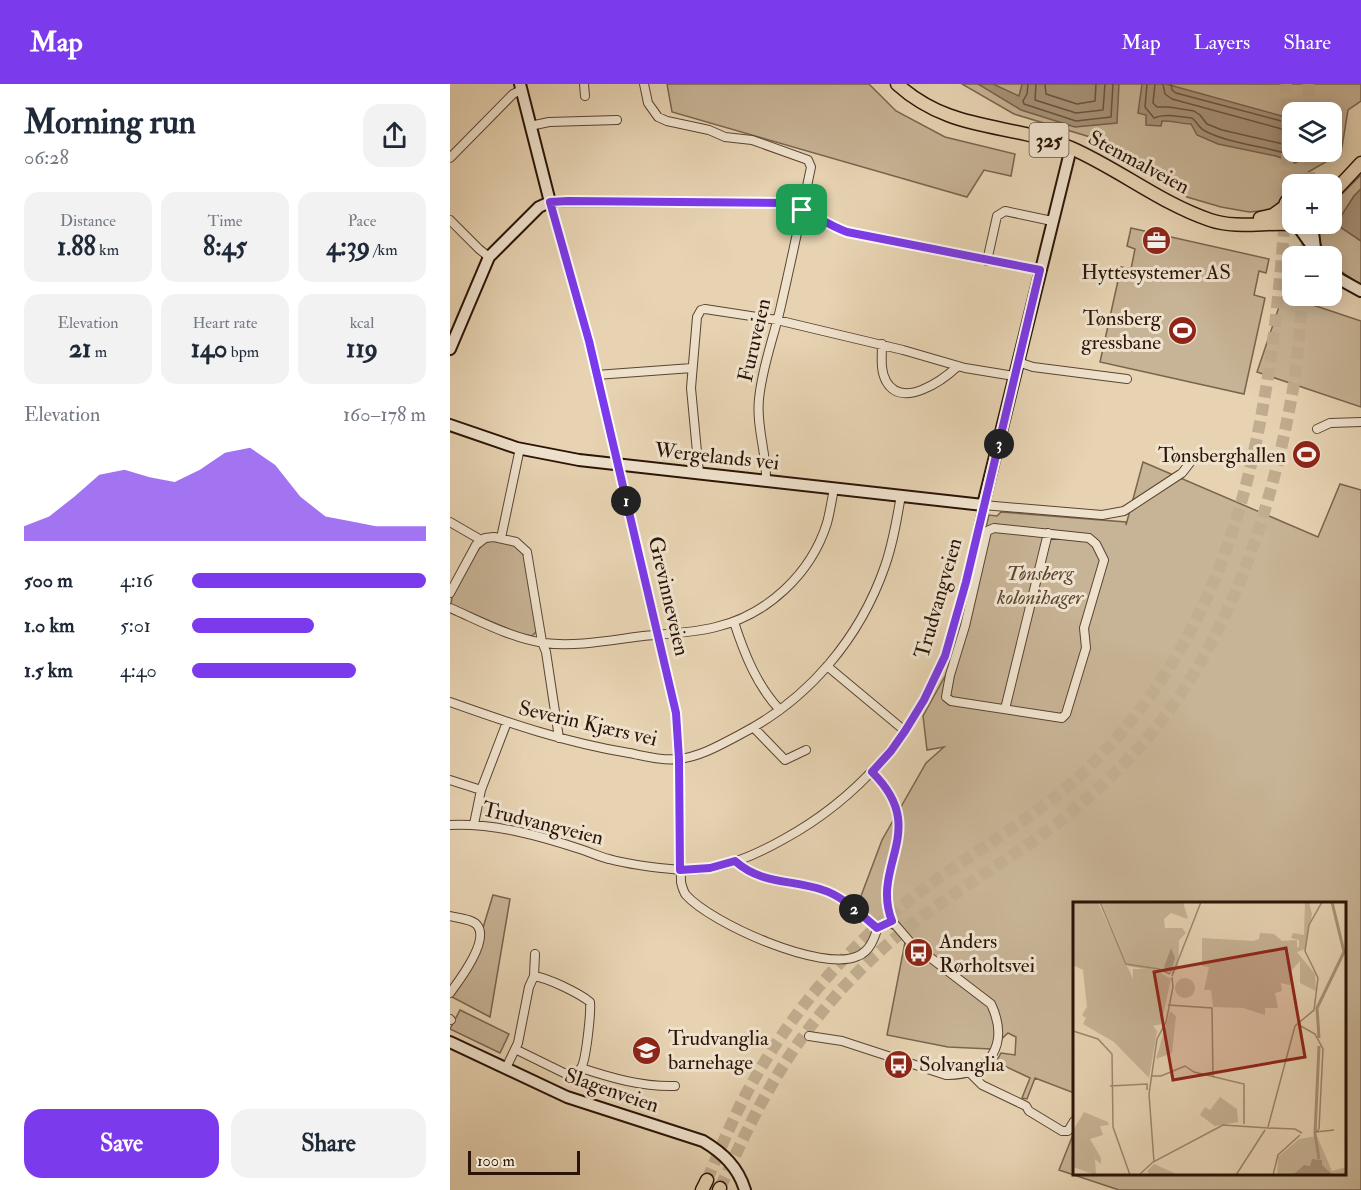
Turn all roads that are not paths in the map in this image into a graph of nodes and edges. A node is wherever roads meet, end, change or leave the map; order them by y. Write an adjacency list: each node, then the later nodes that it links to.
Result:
1 (584, 84): 5 (street)
2 (644, 84): 14 (street, Furuveien)
3 (897, 84): 8 (main road, Stenmalveien / 325)
4 (520, 87): 7 (main road, Grevinneveien); 9 (street)
5 (585, 96)
6 (617, 120): 7 (street)
7 (530, 126): 12 (main road, Grevinneveien)
8 (1071, 148): 15 (main road, Stenmalveien / 325); 17 (main road, Trudvangveien)
9 (450, 158)
10 (1361, 163): 11 (main road)
11 (1342, 183)
12 (550, 202): 14 (street); 19 (main road); 30 (street, Grevinneveien)
13 (1282, 208): 15 (main road, Stenmalveien / 325)
14 (802, 210): 20 (street); 24 (street, Furuveien)
15 (1196, 213): 18 (main road, Stenmalveien / 325)
16 (450, 220): 19 (street)
17 (1052, 221): 20 (street); 21 (main road, Trudvangveien)
18 (1282, 224)
19 (489, 257): 26 (main road)
20 (987, 261): 21 (street)
21 (1040, 270): 27 (main road, Trudvangveien)
22 (1342, 281): 23 (main road)
23 (1361, 291)
24 (777, 320): 25 (street); 29 (street); 40 (street, Furuveien)
25 (882, 344): 28 (street); 28 (street)
26 (450, 349)
27 (1018, 362): 31 (main road, Trudvangveien); 32 (street)
28 (958, 366): 31 (street)
29 (692, 368): 30 (street); 39 (street)
30 (596, 375): 38 (street, Grevinneveien)
31 (1014, 376): 43 (main road, Trudvangveien)
32 (1127, 379)
33 (1361, 422): 35 (street)
34 (450, 425): 36 (main road, Wergelands vei)
35 (1317, 429)
36 (520, 448): 38 (main road, Wergelands vei); 46 (street)
37 (1196, 455): 43 (street)
38 (617, 464): 39 (main road, Wergelands vei); 51 (street, Grevinneveien)
39 (699, 473): 40 (main road, Wergelands vei)
40 (766, 481): 41 (main road, Wergelands vei)
41 (834, 488): 42 (main road, Wergelands vei); 50 (street)
42 (901, 495): 43 (main road, Wergelands vei); 53 (street, Severin Kjærs vei)
43 (983, 505): 59 (street, Trudvangveien)
44 (450, 522): 47 (street)
45 (1048, 533): 55 (street); 55 (street); 55 (street)
46 (501, 538): 47 (street); 52 (street)
47 (481, 540): 48 (street)
48 (450, 593)
49 (450, 608): 52 (street)
50 (734, 622): 51 (street); 56 (street)
51 (659, 635): 52 (street); 62 (street, Grevinneveien)
52 (542, 642): 60 (street)
53 (827, 666): 56 (street, Severin Kjærs vei); 59 (street)
54 (450, 702): 57 (street, Severin Kjærs vei)
55 (1005, 709)
56 (780, 710): 58 (street, Severin Kjærs vei)
57 (507, 722): 60 (street, Severin Kjærs vei); 65 (street)
58 (754, 728): 61 (street); 62 (street, Severin Kjærs vei)
59 (905, 731): 63 (street, Trudvangveien)
60 (559, 738): 62 (street, Severin Kjærs vei)
61 (806, 750)
62 (679, 759): 69 (street, Grevinneveien)
63 (872, 772): 68 (street, Trudvangveien); 71 (street)
64 (450, 780): 65 (street)
65 (481, 790): 66 (street)
66 (474, 824): 67 (street, Trudvangveien); 69 (street, Trudvangveien)
67 (450, 825)
68 (735, 861): 69 (street, Trudvangveien); 71 (street)
69 (680, 870): 71 (street, Grevinneveien)
70 (450, 916): 74 (street)
71 (892, 921): 80 (street)
72 (535, 954): 73 (street)
73 (534, 976): 77 (street); 79 (street)
74 (450, 993)
75 (808, 1036): 80 (street)
76 (450, 1042): 78 (main road, Slagenveien)
77 (516, 1049): 78 (street); 79 (street)
78 (506, 1068): 83 (main road, Slagenveien)
79 (581, 1068): 81 (street)
80 (970, 1073): 82 (street)
81 (675, 1086)
82 (1073, 1123)
83 (746, 1190)

